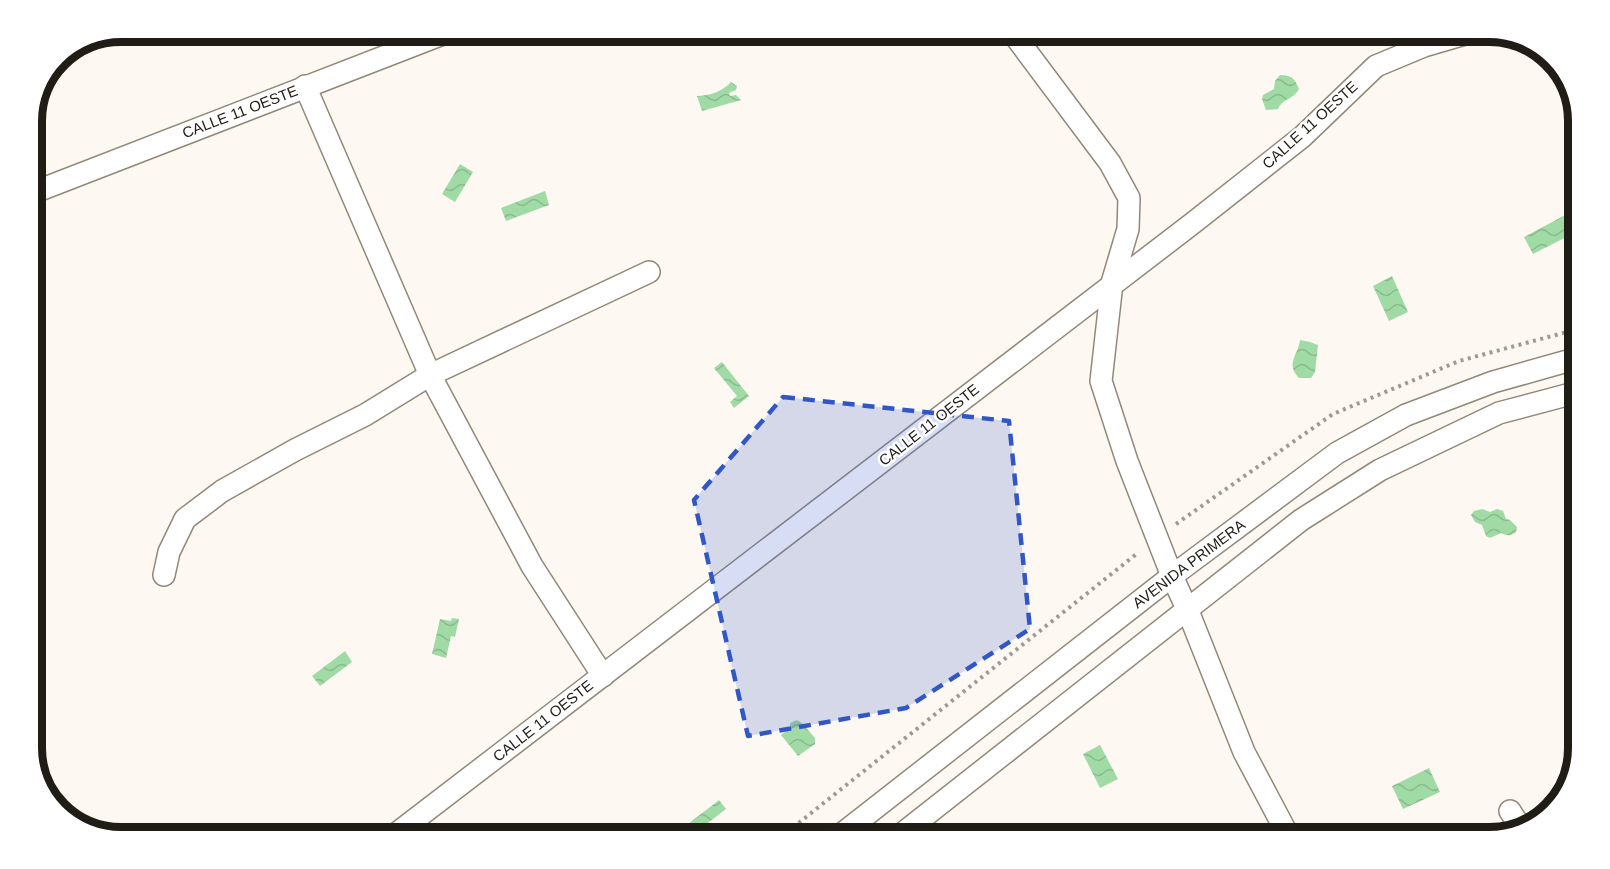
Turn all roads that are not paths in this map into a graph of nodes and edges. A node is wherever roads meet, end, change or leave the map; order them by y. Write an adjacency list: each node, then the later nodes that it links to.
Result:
1 (422, 42): 4 (street, CALLE 11 OESTE)
2 (1019, 42): 7 (street)
3 (1438, 42): 7 (street, CALLE 11 OESTE)
4 (305, 86): 5 (street, CALLE 11 OESTE); 9 (street)
5 (42, 189)
6 (649, 272): 9 (street)
7 (1112, 284): 12 (street); 14 (street, CALLE 11 OESTE)
8 (1568, 361): 12 (street, AVENIDA PRIMERA)
9 (430, 375): 11 (street); 14 (street)
10 (1568, 395): 13 (street)
11 (164, 575)
12 (1172, 576): 13 (street); 16 (street, AVENIDA PRIMERA)
13 (1188, 611): 17 (street); 18 (street)
14 (603, 676): 15 (street, CALLE 11 OESTE)
15 (405, 827)
16 (850, 827)
17 (911, 827)
18 (1284, 827)

